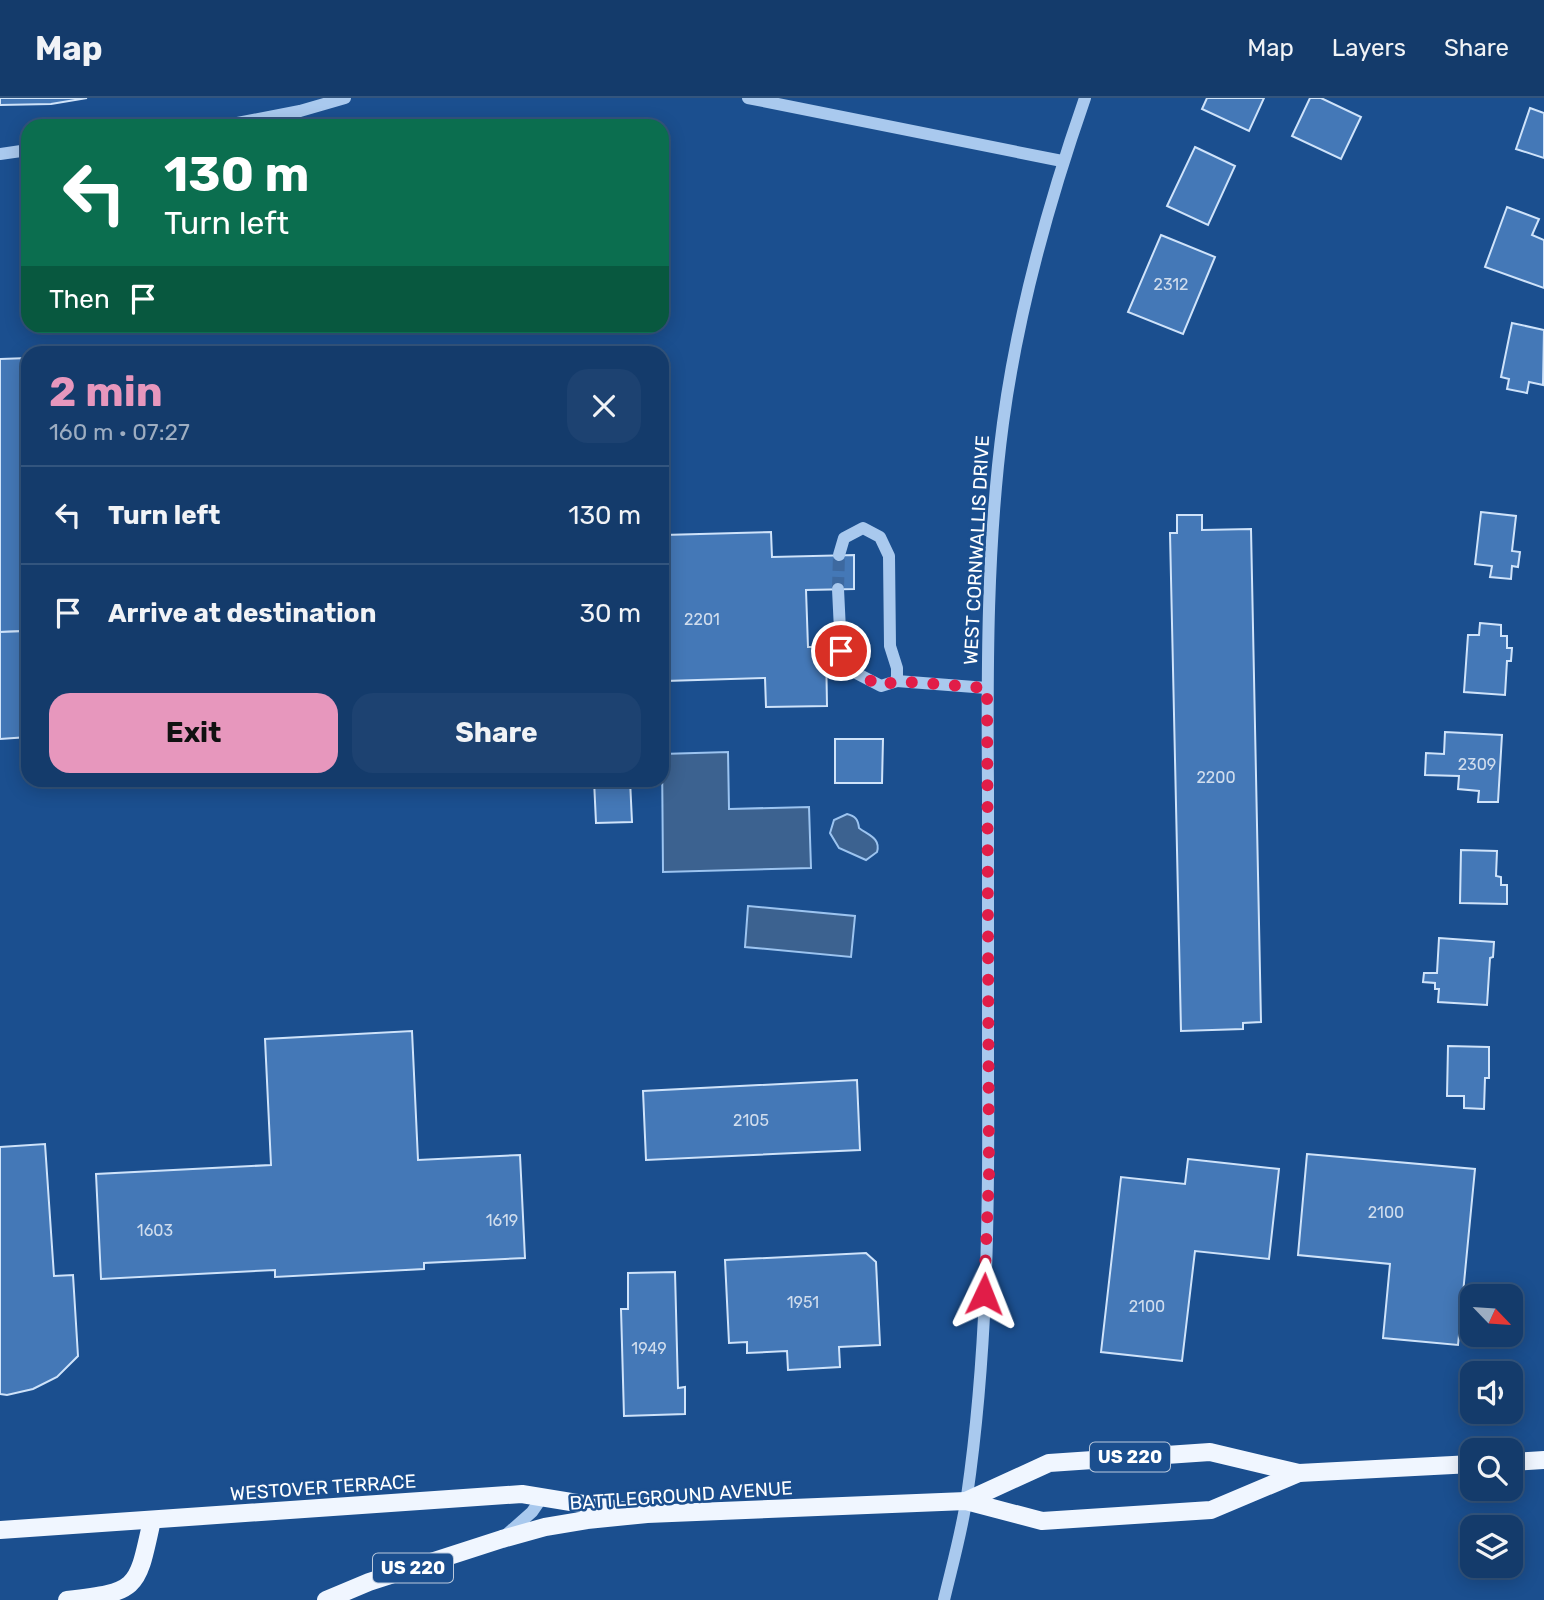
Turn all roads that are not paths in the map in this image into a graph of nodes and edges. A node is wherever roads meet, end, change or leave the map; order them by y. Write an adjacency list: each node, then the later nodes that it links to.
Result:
1 (345, 98): 4 (street)
2 (748, 98): 7 (street)
3 (1084, 98): 7 (street, WEST CORNWALLIS DRIVE)
4 (258, 119)
5 (21, 151): 6 (street)
6 (0, 154)
7 (1062, 162): 11 (street, WEST CORNWALLIS DRIVE)
8 (839, 555): 10 (street)
9 (838, 589): 10 (street)
10 (897, 681): 11 (street)
11 (987, 688): 17 (street, WEST CORNWALLIS DRIVE)
12 (1544, 1460): 13 (main road)
13 (1523, 1461)
14 (1460, 1465): 15 (main road, BATTLEGROUND AVENUE / US 220)
15 (1299, 1473): 17 (main road, BATTLEGROUND AVENUE / US 220); 17 (main road, BATTLEGROUND AVENUE / US 220)
16 (542, 1496): 18 (main road, WESTOVER TERRACE); 19 (main road, WESTOVER TERRACE); 21 (street)
17 (967, 1501): 18 (main road, BATTLEGROUND AVENUE / US 220); 24 (street, WEST CORNWALLIS DRIVE)
18 (647, 1514): 21 (main road, BATTLEGROUND AVENUE / US 220)
19 (152, 1520): 20 (main road, WESTOVER TERRACE); 22 (main road)
20 (0, 1530)
21 (502, 1539): 23 (main road, BATTLEGROUND AVENUE / US 220)
22 (67, 1600)
23 (326, 1600)
24 (944, 1600)

